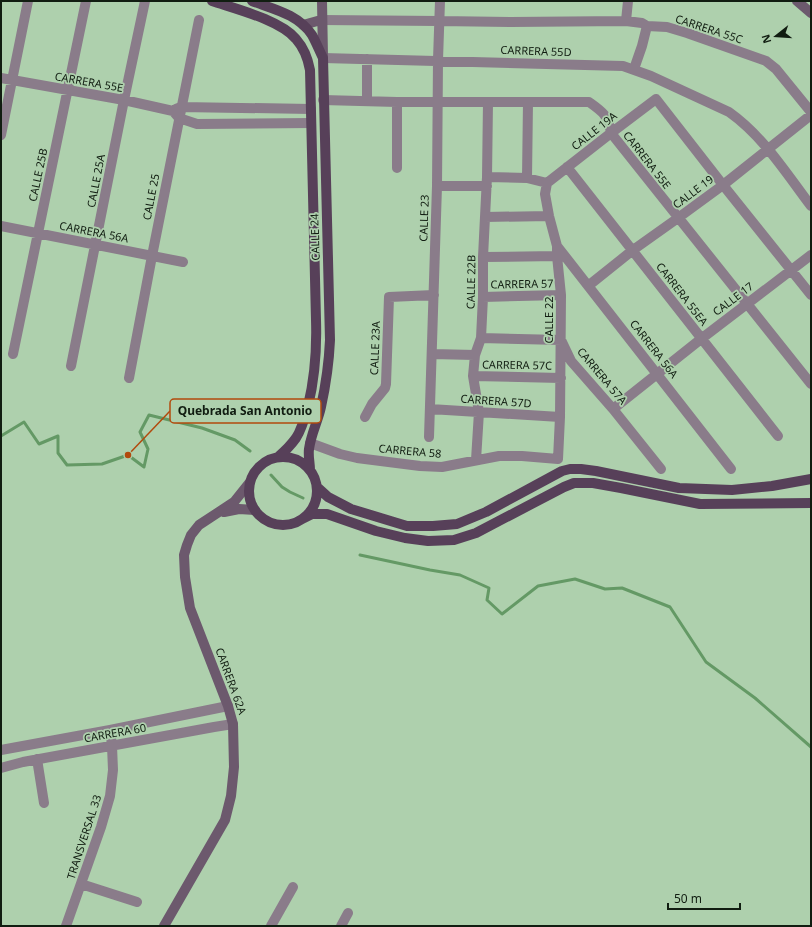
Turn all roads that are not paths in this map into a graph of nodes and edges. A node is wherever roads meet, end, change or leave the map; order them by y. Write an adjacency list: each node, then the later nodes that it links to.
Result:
1 (28, 1): 22 (street)
2 (86, 1): 23 (street, CALLE 25B)
3 (145, 1): 24 (street, CALLE 25A)
4 (212, 1): 31 (main road, CALLE 24)
5 (252, 1): 15 (main road)
6 (322, 1): 12 (street, CALLE 24)
7 (440, 1): 13 (street, CALLE 23)
8 (628, 1): 14 (street)
9 (797, 1): 10 (street)
10 (811, 13)
11 (199, 20): 32 (street, CALLE 25)
12 (322, 20): 13 (street, CARRERA 55C); 15 (street); 17 (street, CALLE 24)
13 (439, 20): 14 (street, CARRERA 55C); 19 (street, CALLE 23)
14 (626, 21): 16 (street, CARRERA 55C)
15 (303, 25): 17 (main road)
16 (647, 26): 20 (street); 33 (street, CARRERA 55C)
17 (323, 58): 18 (street, CARRERA 55D); 25 (main road, CALLE 24)
18 (367, 59): 19 (street, CARRERA 55D); 26 (street)
19 (438, 60): 20 (street, CARRERA 55D); 28 (street, CALLE 23)
20 (634, 69): 38 (street, CARRERA 55D)
21 (1, 78): 22 (street, CARRERA 55E)
22 (12, 80): 23 (street, CARRERA 55E); 37 (street)
23 (68, 90): 24 (street, CARRERA 55E); 51 (street, CALLE 25B)
24 (124, 100): 32 (street, CARRERA 55E); 52 (street, CALLE 25A)
25 (323, 100): 26 (street, CARRERA 55E); 85 (main road, CALLE 24)
26 (367, 101): 27 (street, CARRERA 55E)
27 (397, 102): 28 (street, CARRERA 55E); 40 (street)
28 (438, 102): 29 (street, CARRERA 55E); 45 (street, CALLE 23)
29 (488, 102): 30 (street, CARRERA 55E); 42 (street, CALLE 22B)
30 (528, 102): 36 (street, CARRERA 55E); 41 (street)
31 (311, 109): 32 (street, CARRERA 55E); 35 (main road, CALLE 24)
32 (178, 112): 35 (street, CARRERA 55E); 56 (street, CALLE 25)
33 (811, 112)
34 (811, 115): 38 (street, CALLE 19)
35 (311, 123): 86 (main road, CALLE 24)
36 (611, 133): 39 (street, CALLE 19A); 44 (street, CALLE 19A); 49 (street, CARRERA 55E)
37 (1, 135)
38 (768, 150): 44 (street, CALLE 19); 46 (street, CARRERA 55D)
39 (567, 167): 43 (street, CALLE 19A); 53 (street, CARRERA 55EA)
40 (396, 168)
41 (527, 178): 42 (street); 43 (street)
42 (487, 182): 45 (street); 48 (street, CALLE 22B)
43 (547, 183): 47 (street, CALLE 22)
44 (723, 185): 49 (street, CALLE 19); 59 (street)
45 (437, 186): 61 (street, CALLE 23)
46 (811, 206)
47 (549, 216): 48 (street); 54 (street, CALLE 22)
48 (485, 217): 57 (street, CALLE 22B)
49 (678, 218): 53 (street, CALLE 19); 65 (street, CARRERA 55E)
50 (1, 226): 51 (street, CARRERA 56A)
51 (38, 233): 52 (street, CARRERA 56A); 69 (street, CALLE 25B)
52 (96, 244): 56 (street, CARRERA 56A); 72 (street, CALLE 25A)
53 (633, 250): 60 (street, CALLE 19); 67 (street, CARRERA 55EA)
54 (557, 251): 57 (street); 60 (street, CARRERA 56A); 62 (street, CALLE 22)
55 (811, 255): 59 (street, CALLE 17)
56 (152, 256): 58 (street, CARRERA 56A); 75 (street, CALLE 25)
57 (483, 257): 64 (street, CALLE 22B)
58 (182, 262)
59 (791, 270): 63 (street); 65 (street, CALLE 17)
60 (588, 286): 73 (street, CARRERA 56A)
61 (434, 295): 70 (street, CALLE 23); 82 (street, CALLE 23A)
62 (561, 295): 64 (street, CARRERA 57); 68 (street, CALLE 22)
63 (811, 295)
64 (483, 297): 66 (street, CALLE 22B)
65 (747, 304): 67 (street, CALLE 17); 77 (street, CARRERA 55E)
66 (481, 338): 68 (street); 71 (street, CALLE 22B)
67 (701, 339): 73 (street, CALLE 17); 84 (street, CARRERA 55EA)
68 (560, 340): 76 (street, CALLE 22); 79 (street, CARRERA 57A)
69 (13, 354)
70 (432, 354): 71 (street); 78 (street, CALLE 23)
71 (475, 354): 74 (street, CALLE 22B)
72 (71, 366)
73 (657, 373): 79 (street, CALLE 17); 89 (street, CARRERA 56A)
74 (473, 376): 76 (street, CARRERA 57C); 80 (street, CALLE 22B)
75 (129, 378)
76 (561, 378): 81 (street, CALLE 22)
77 (811, 384)
78 (430, 409): 80 (street, CARRERA 57D); 83 (street, CALLE 23)
79 (613, 409): 91 (street, CARRERA 57A)
80 (479, 412): 81 (street, CARRERA 57D); 88 (street, CALLE 22B)
81 (560, 417): 87 (street, CALLE 22)
82 (366, 418)
83 (429, 436)
84 (778, 436)
85 (310, 443): 88 (street, CARRERA 58); 90 (main road, CALLE 24)
86 (279, 456): 90 (main road); 93 (main road)
87 (558, 459): 88 (street, CARRERA 58)
88 (476, 460)
89 (731, 469)
90 (310, 470): 94 (main road)
91 (661, 470)
92 (811, 479): 94 (main road)
93 (250, 482): 96 (main road); 97 (street, CARRERA 62A)
94 (317, 487): 98 (main road)
95 (811, 503): 98 (main road)
96 (255, 510): 97 (street, CARRERA 62A); 98 (main road)
97 (214, 515): 99 (street, CARRERA 62A)
98 (304, 518)
99 (228, 706): 100 (street, CARRERA 62A); 101 (street, CARRERA 60)
100 (233, 724): 102 (street, CARRERA 60); 112 (street, CARRERA 62A)
101 (110, 730): 102 (street, TRANSVERSAL 33); 103 (street, CARRERA 60)
102 (112, 746): 104 (street, CARRERA 60); 107 (street, TRANSVERSAL 33)
103 (1, 750)
104 (37, 760): 105 (street, CARRERA 60); 106 (street)
105 (1, 768)
106 (44, 803)
107 (81, 884): 109 (street); 111 (street, TRANSVERSAL 33)
108 (293, 887): 113 (street)
109 (137, 902)
110 (348, 913): 114 (street)
111 (66, 926)
112 (164, 926)
113 (271, 926)
114 (341, 926)

